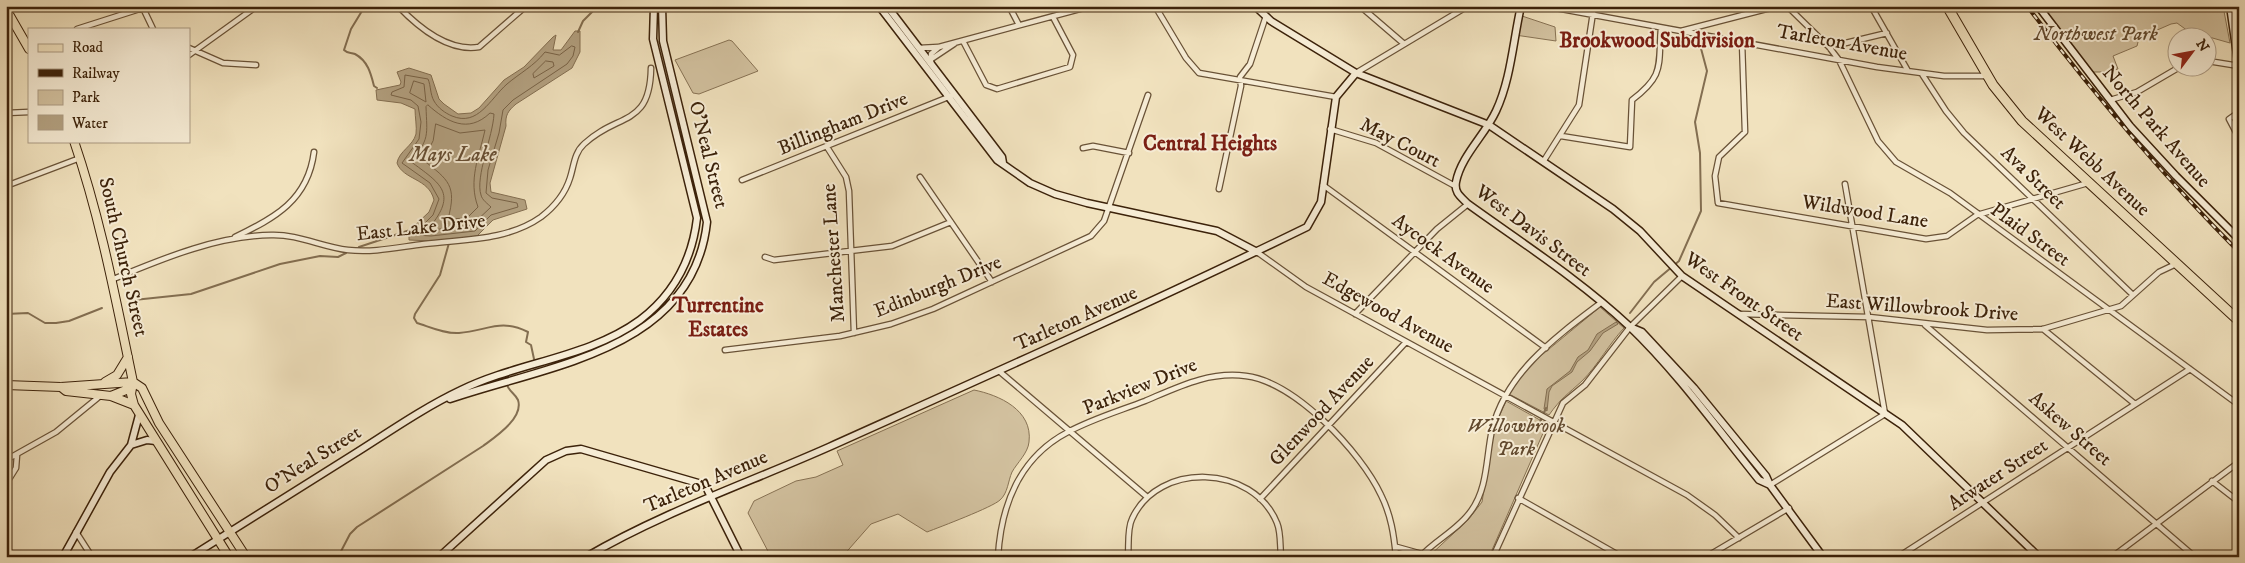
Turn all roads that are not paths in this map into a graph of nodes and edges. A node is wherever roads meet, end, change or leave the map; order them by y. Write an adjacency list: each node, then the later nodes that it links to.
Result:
1 (149, 6): 25 (street)
2 (257, 6): 46 (street)
3 (398, 6): 23 (street)
4 (654, 6): 132 (street, O'Neal Street)
5 (662, 6): 132 (street, O'Neal Street)
6 (879, 6): 49 (street, Edgewood Avenue)
7 (887, 6): 44 (street, Edgewood Avenue)
8 (1009, 6): 31 (street)
9 (1091, 6): 30 (street)
10 (1154, 6): 59 (street)
11 (1360, 6): 38 (street)
12 (1457, 6): 27 (street)
13 (1468, 6): 27 (street, Tarleton Avenue)
14 (1521, 6): 68 (street, West Davis Street)
15 (1545, 6): 28 (street, Tarleton Avenue)
16 (1594, 6): 28 (street)
17 (1778, 6): 35 (street)
18 (1787, 6): 45 (street, Plaid Street)
19 (1871, 6): 36 (street)
20 (1947, 6): 58 (highway, West Webb Avenue)
21 (2038, 6): 64 (street, North Park Avenue)
22 (2230, 6): 52 (street)
23 (524, 7)
24 (1256, 7): 29 (street, West Front Street)
25 (143, 8): 32 (street); 33 (street)
26 (6, 9): 41 (main road)
27 (1462, 10): 38 (street, Tarleton Avenue)
28 (1593, 15): 34 (street, Tarleton Avenue); 70 (street)
29 (1266, 16): 55 (street, West Front Street); 59 (street)
30 (1053, 17): 31 (street); 37 (street)
31 (1019, 26): 37 (street)
32 (80, 28)
33 (153, 28)
34 (1661, 28): 35 (street, Tarleton Avenue); 70 (street)
35 (1680, 31): 39 (street, Tarleton Avenue)
36 (1888, 33): 45 (street); 54 (street)
37 (963, 41): 40 (street)
38 (1403, 42): 55 (street, Tarleton Avenue)
39 (1742, 42): 48 (street, Tarleton Avenue); 93 (street, Wildwood Lane)
40 (954, 44): 42 (street); 49 (street)
41 (28, 46)
42 (939, 47): 44 (street); 49 (street)
43 (190, 48): 46 (street)
44 (919, 48): 49 (street, Edgewood Avenue)
45 (1829, 48): 48 (street, Plaid Street)
46 (195, 51): 47 (street); 51 (street)
47 (190, 54)
48 (1839, 60): 54 (street, Tarleton Avenue); 91 (street, Plaid Street)
49 (930, 63): 60 (street, Edgewood Avenue); 62 (street, Edgewood Avenue)
50 (2218, 63): 52 (street)
51 (256, 65)
52 (2238, 67)
53 (651, 68): 94 (street, East Lake Drive)
54 (1908, 71): 56 (street, Tarleton Avenue)
55 (1356, 73): 63 (street, Tarleton Avenue); 68 (street, West Front Street)
56 (1922, 74): 58 (street, Tarleton Avenue); 88 (street, Ava Street)
57 (2168, 74): 64 (street)
58 (1988, 76): 82 (highway, West Webb Avenue)
59 (1241, 81): 63 (street); 87 (street)
60 (955, 95): 62 (street, Billingham Drive); 78 (street, Edgewood Avenue)
61 (1148, 95): 76 (street, Edinburgh Drive)
62 (948, 97): 73 (street, Billingham Drive); 78 (street, Edgewood Avenue)
63 (1336, 97): 69 (street, Tarleton Avenue)
64 (2108, 100): 95 (street, North Park Avenue)
65 (28, 112): 67 (street)
66 (2239, 112): 71 (street)
67 (6, 113)
68 (1489, 126): 79 (street, West Front Street); 86 (street, West Davis Street)
69 (1330, 129): 84 (street, Tarleton Avenue); 86 (street, May Court)
70 (1561, 136): 79 (street)
71 (2239, 138)
72 (74, 142): 77 (main road, South Church Street)
73 (827, 147): 81 (street, Billingham Drive); 96 (street, Manchester Lane)
74 (1083, 148): 76 (street)
75 (314, 152): 94 (street)
76 (1128, 153): 90 (street, Edinburgh Drive)
77 (80, 158): 85 (street); 102 (main road, South Church Street)
78 (1003, 162): 90 (street, Edgewood Avenue)
79 (1543, 162): 101 (street, West Front Street)
80 (920, 177): 92 (street)
81 (742, 180)
82 (2088, 183): 88 (street, Wildwood Lane); 100 (highway, West Webb Avenue)
83 (1845, 184): 93 (street)
84 (1322, 185): 97 (street, Tarleton Avenue); 98 (street, Aycock Avenue)
85 (6, 186)
86 (1455, 186): 89 (street, West Davis Street)
87 (1219, 189)
88 (2033, 199): 91 (street, Wildwood Lane); 104 (street, Ava Street)
89 (1468, 204): 98 (street); 105 (street, West Davis Street)
90 (1109, 208): 97 (street, Edgewood Avenue); 103 (street, Edinburgh Drive)
91 (1977, 215): 93 (street, Wildwood Lane); 106 (street, Plaid Street)
92 (951, 222): 96 (street); 103 (street)
93 (1853, 226): 109 (street)
94 (232, 239): 102 (street, East Lake Drive)
95 (2239, 239)
96 (851, 252): 99 (street); 114 (street, Manchester Lane)
97 (1257, 252): 107 (street, Edgewood Avenue); 120 (street, Tarleton Avenue)
98 (1415, 252): 107 (street); 116 (street, Aycock Avenue)
99 (765, 257)
100 (2176, 264): 104 (street, East Willowbrook Drive); 110 (highway, West Webb Avenue)
101 (1679, 274): 108 (street, West Front Street); 112 (street)
102 (111, 280): 118 (main road, South Church Street)
103 (992, 282): 114 (street, Edinburgh Drive)
104 (2133, 295): 106 (street, East Willowbrook Drive)
105 (1602, 302): 112 (street, West Davis Street); 116 (street)
106 (2110, 311): 113 (street, East Willowbrook Drive); 119 (street, Plaid Street)
107 (1355, 314): 115 (street, Edgewood Avenue)
108 (1736, 314): 109 (street, East Willowbrook Drive); 133 (street, West Front Street)
109 (1869, 317): 111 (street, East Willowbrook Drive); 133 (street)
110 (2239, 321)
111 (1924, 324): 113 (street, East Willowbrook Drive); 140 (street, Askew Street)
112 (1630, 327): 135 (street); 146 (street, West Davis Street)
113 (2043, 329): 129 (street)
114 (854, 333): 117 (street, Edinburgh Drive)
115 (1406, 342): 128 (street, Edgewood Avenue); 136 (street, Glenwood Avenue)
116 (1546, 348): 128 (street)
117 (725, 350)
118 (128, 358): 122 (main road, South Church Street); 123 (main road)
119 (2190, 369): 129 (street, Atwater Street); 130 (street, Plaid Street)
120 (999, 371): 137 (street); 147 (street, Tarleton Avenue)
121 (122, 382): 122 (main road); 123 (main road); 126 (main road)
122 (133, 382): 127 (main road); 131 (main road, South Church Street); 155 (main road, South Church Street)
123 (101, 383): 125 (main road)
124 (6, 385): 125 (main road)
125 (61, 387): 126 (main road)
126 (101, 395): 127 (main road); 141 (street)
127 (111, 396): 131 (main road)
128 (1504, 396): 135 (street, Edgewood Avenue); 160 (street)
129 (2135, 404): 140 (street, Atwater Street)
130 (2239, 404)
131 (134, 405): 134 (main road, South Church Street)
132 (425, 408): 155 (street, O'Neal Street)
133 (1885, 414): 146 (street); 152 (street, West Front Street)
134 (139, 415): 138 (main road, South Church Street); 139 (street)
135 (1553, 422): 149 (street); 158 (street, Edgewood Avenue)
136 (1328, 427): 137 (street, Parkview Drive); 150 (street, Glenwood Avenue); 159 (street, Parkview Drive)
137 (1070, 431): 148 (street); 169 (street, Parkview Drive)
138 (156, 441): 139 (street); 157 (main road, South Church Street)
139 (130, 445): 156 (street)
140 (2069, 448): 152 (street, Atwater Street); 154 (street, Askew Street)
141 (17, 455): 142 (street); 145 (street)
142 (6, 460)
143 (2239, 462): 144 (street)
144 (2212, 481): 151 (street); 154 (street)
145 (6, 484)
146 (1770, 484): 153 (street, West Davis Street)
147 (712, 496): 166 (street); 167 (street, Tarleton Avenue); 168 (street)
148 (1146, 496): 150 (street); 170 (street)
149 (1518, 498): 173 (street); 174 (street)
150 (1260, 499): 171 (street)
151 (2239, 502)
152 (1983, 503): 177 (street, Atwater Street); 178 (street, West Front Street)
153 (1789, 508): 158 (street); 176 (street, West Davis Street)
154 (2156, 522): 179 (street); 180 (street, Askew Street)
155 (229, 531): 157 (street, O'Neal Street); 165 (main road, South Church Street)
156 (76, 532): 161 (street); 162 (street)
157 (217, 538): 163 (street, O'Neal Street); 164 (main road, South Church Street)
158 (1739, 538): 175 (street)
159 (1397, 547): 160 (street); 172 (street, Parkview Drive)
160 (1421, 555)
161 (62, 557)
162 (92, 557)
163 (190, 557)
164 (229, 557)
165 (246, 557)
166 (439, 557)
167 (586, 557)
168 (741, 557)
169 (998, 557)
170 (1128, 557)
171 (1281, 557)
172 (1396, 557)
173 (1493, 557)
174 (1622, 557)
175 (1706, 557)
176 (1823, 557)
177 (1898, 557)
178 (2038, 557)
179 (2112, 557)
180 (2195, 557)

